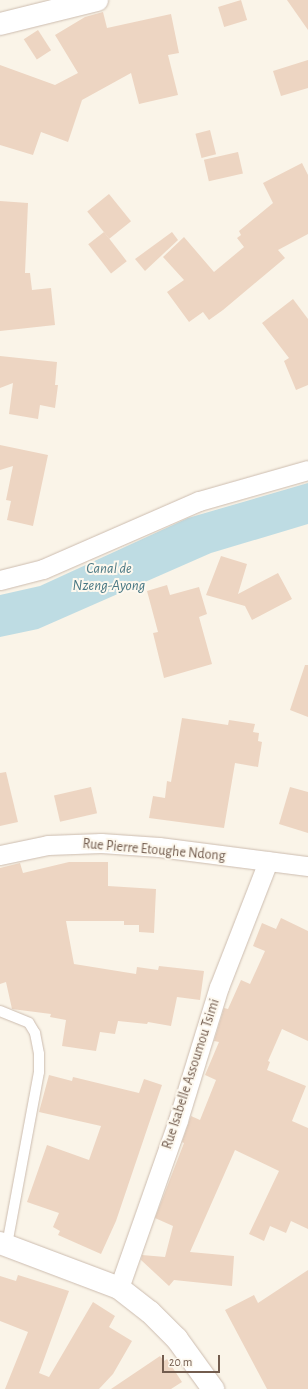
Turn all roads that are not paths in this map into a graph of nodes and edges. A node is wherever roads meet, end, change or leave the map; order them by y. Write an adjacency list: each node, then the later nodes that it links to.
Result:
1 (97, 0): 2 (main road)
2 (0, 24)
3 (308, 470): 4 (street)
4 (0, 580)
5 (0, 855): 6 (street, Rue Pierre Etoughe Ndong)
6 (268, 861): 7 (street, Rue Pierre Etoughe Ndong); 10 (street, Rue Isabelle Assoumou Tsimi)
7 (308, 866)
8 (0, 1011): 9 (lane)
9 (3, 1244): 10 (main road)
10 (119, 1288): 11 (main road)
11 (213, 1389)

